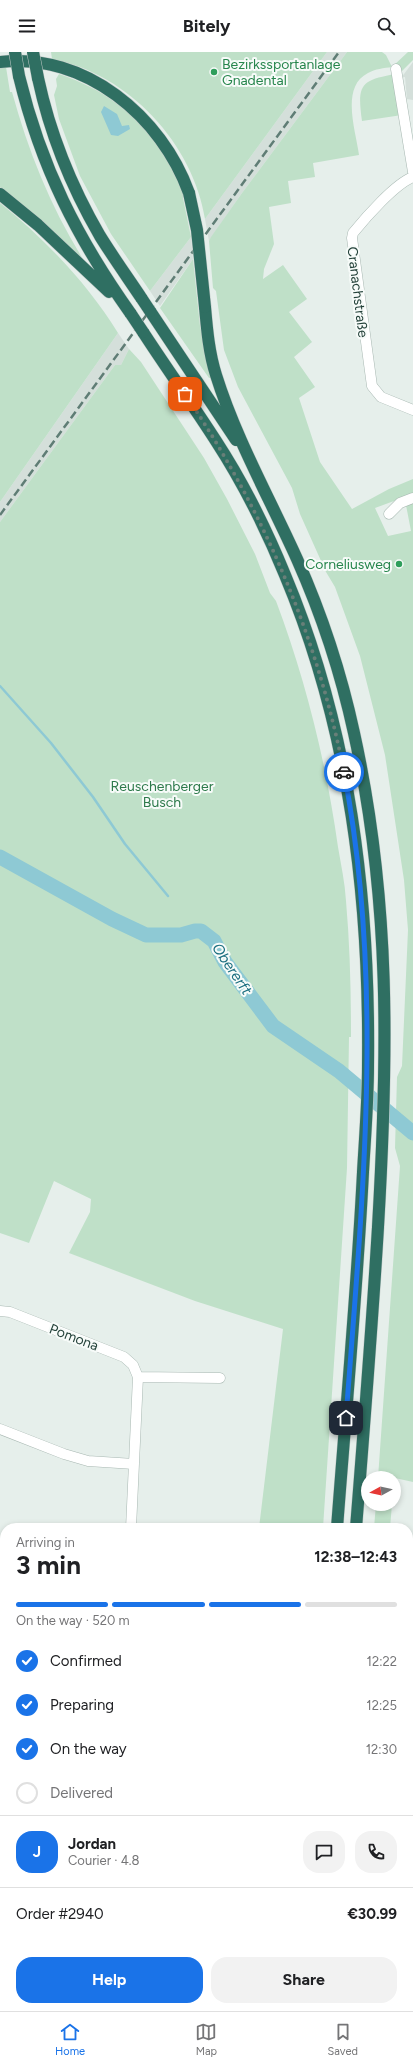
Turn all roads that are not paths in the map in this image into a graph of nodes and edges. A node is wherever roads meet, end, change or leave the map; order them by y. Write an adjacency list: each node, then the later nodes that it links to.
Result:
1 (15, 52): 8 (highway, bridge)
2 (33, 52): 10 (highway, bridge)
3 (0, 62): 10 (highway, bridge)
4 (396, 69): 5 (street)
5 (413, 172)
6 (413, 177): 9 (street, Cranachstraße)
7 (0, 194): 8 (highway)
8 (131, 314): 19 (highway, bridge)
9 (413, 410)
10 (265, 490): 20 (highway)
11 (413, 498): 12 (street)
12 (389, 514)
13 (0, 1311): 14 (street, Pomona)
14 (138, 1377): 15 (street); 17 (street)
15 (220, 1378)
16 (0, 1429): 17 (street)
17 (134, 1464): 18 (street)
18 (131, 1523)
19 (337, 1523)
20 (356, 1523)

